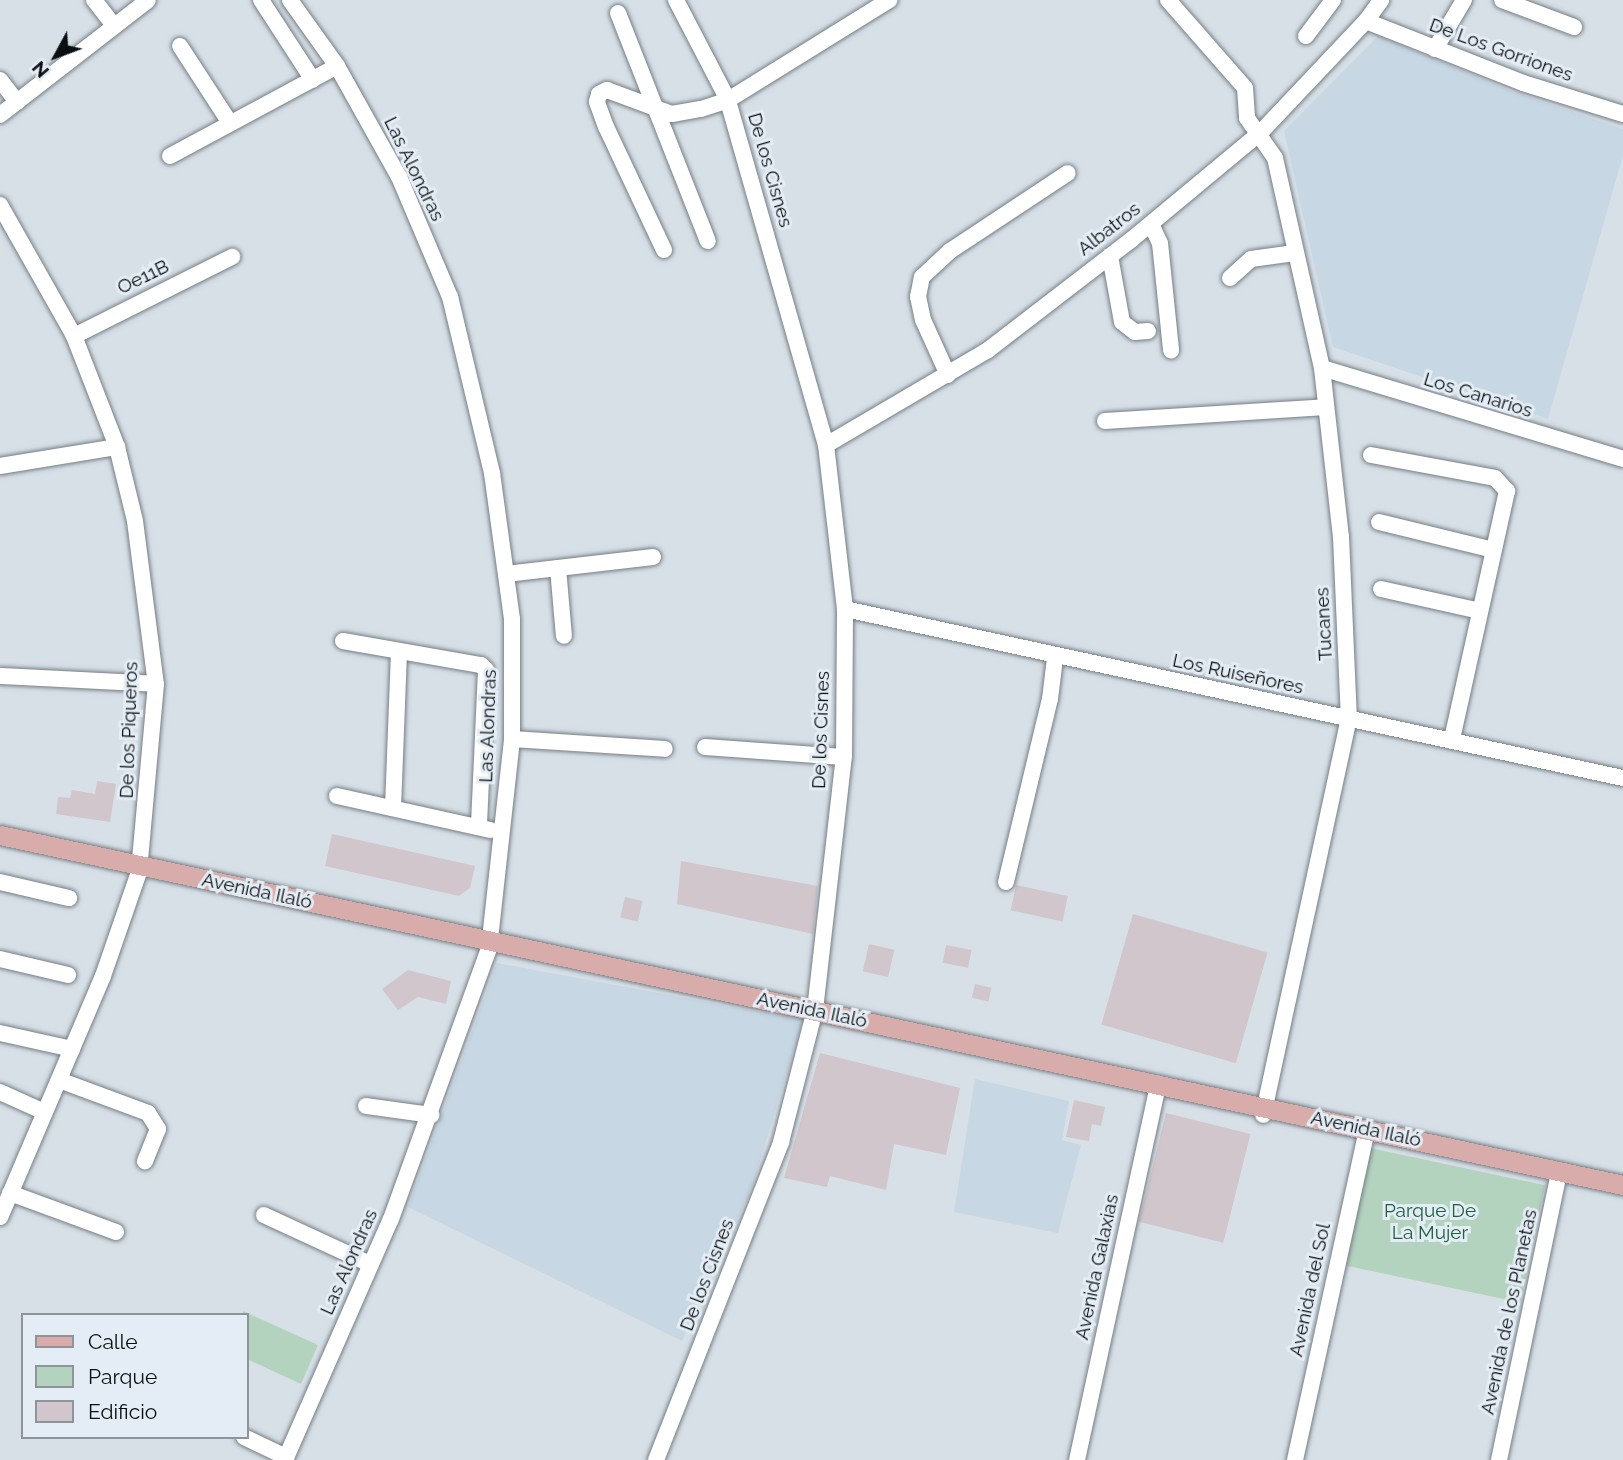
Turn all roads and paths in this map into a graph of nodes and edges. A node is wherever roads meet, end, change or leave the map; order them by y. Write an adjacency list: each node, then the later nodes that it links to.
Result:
1 (94, 0): 17 (street)
2 (148, 0): 17 (street)
3 (261, 0): 24 (street)
4 (311, 0): 12 (street)
5 (676, 0): 25 (street, De los Cisnes)
6 (889, 0): 13 (street)
7 (1168, 0): 31 (street, Tucanes)
8 (1333, 0): 19 (street)
9 (1381, 0): 16 (street, Albatros)
10 (1464, 0): 21 (street)
11 (1502, 0): 14 (street)
12 (292, 3): 22 (street, Las Alondras)
13 (870, 5): 25 (street)
14 (1545, 8): 18 (street)
15 (618, 13): 27 (street)
16 (1366, 21): 21 (street, De Los Gorriones); 31 (street, Albatros)
17 (114, 26): 26 (street)
18 (1574, 27)
19 (1306, 36)
20 (180, 46): 30 (street)
21 (1435, 49): 28 (street, De Los Gorriones)
22 (337, 66): 24 (street); 58 (street, Las Alondras)
23 (0, 80): 26 (street)
24 (313, 80): 30 (street)
25 (728, 100): 27 (street); 49 (street, De los Cisnes)
26 (17, 102): 29 (street)
27 (655, 111): 36 (street); 37 (street)
28 (1623, 114)
29 (0, 115)
30 (230, 123): 32 (street)
31 (1261, 132): 35 (street, Albatros); 38 (street, Tucanes)
32 (170, 156)
33 (1068, 173): 46 (street)
34 (0, 205): 43 (street, De los Piqueros)
35 (1150, 224): 39 (street, Albatros); 44 (street)
36 (708, 241)
37 (664, 250)
38 (1294, 253): 41 (street); 45 (street, Tucanes)
39 (1111, 256): 42 (street); 46 (street, Albatros)
40 (232, 257): 43 (street, Oe11B)
41 (1230, 278)
42 (1149, 331)
43 (74, 335): 50 (street, De los Piqueros)
44 (1171, 350)
45 (1322, 368): 47 (street, Tucanes); 52 (street, Los Canarios)
46 (948, 375): 49 (street, Albatros)
47 (1326, 407): 48 (street); 68 (street, Tucanes)
48 (1105, 421)
49 (826, 445): 60 (street, De los Cisnes)
50 (117, 447): 53 (street); 67 (street, De los Piqueros)
51 (1371, 455): 55 (street)
52 (1623, 459)
53 (0, 466)
54 (1379, 522): 55 (street)
55 (1494, 550): 61 (street)
56 (653, 557): 57 (street)
57 (558, 568): 58 (street); 62 (street)
58 (506, 574): 69 (street, Las Alondras)
59 (1381, 589): 61 (street)
60 (845, 609): 65 (street, Los Ruiseñores); 73 (street, De los Cisnes)
61 (1480, 611): 70 (street)
62 (564, 636)
63 (343, 641): 64 (street)
64 (399, 652): 76 (street); 77 (street)
65 (1055, 658): 68 (street, Los Ruiseñores); 83 (street)
66 (0, 676): 67 (street)
67 (156, 684): 81 (street, De los Piqueros)
68 (1349, 718): 70 (street, Los Ruiseñores); 95 (street, Tucanes)
69 (512, 739): 72 (street); 78 (street, Las Alondras)
70 (1452, 739): 74 (street, Los Ruiseñores)
71 (705, 747): 73 (street)
72 (665, 749)
73 (844, 757): 88 (street, De los Cisnes)
74 (1623, 778)
75 (337, 796): 76 (street)
76 (393, 808): 77 (street)
77 (479, 827): 78 (street)
78 (503, 832): 85 (street, Las Alondras)
79 (0, 835): 81 (main road, Avenida Ilaló)
80 (0, 845): 81 (main road, Avenida Ilaló)
81 (139, 869): 85 (main road, Avenida Ilaló); 90 (street, De los Piqueros)
82 (0, 882): 84 (street)
83 (1006, 882)
84 (69, 898)
85 (490, 944): 88 (main road, Avenida Ilaló); 97 (street, Las Alondras)
86 (0, 959): 87 (street)
87 (68, 975)
88 (814, 1014): 92 (main road, Avenida Ilaló); 110 (street, De los Cisnes)
89 (0, 1033): 90 (street)
90 (72, 1049): 91 (street, De los Piqueros)
91 (58, 1080): 96 (street, De los Piqueros); 99 (street)
92 (1158, 1088): 95 (main road, Avenida Ilaló); 111 (street, Avenida Galaxias)
93 (0, 1092): 96 (street)
94 (366, 1106): 97 (street)
95 (1264, 1111): 98 (main road, Avenida Ilaló)
96 (44, 1112): 102 (street, De los Piqueros)
97 (431, 1115): 107 (street, Las Alondras)
98 (1366, 1133): 100 (main road, Avenida Ilaló); 112 (street, Avenida del Sol)
99 (145, 1161)
100 (1558, 1176): 101 (main road, Avenida Ilaló); 103 (main road, Avenida Ilaló); 113 (street, Avenida de los Planetas)
101 (1623, 1185)
102 (10, 1193): 105 (street, De los Piqueros); 106 (street)
103 (1623, 1195)
104 (264, 1215): 107 (street)
105 (0, 1217)
106 (116, 1232)
107 (370, 1264): 109 (street, Las Alondras)
108 (248, 1439): 109 (street)
109 (286, 1458)
110 (656, 1460)
111 (1077, 1460)
112 (1295, 1460)
113 (1499, 1460)

